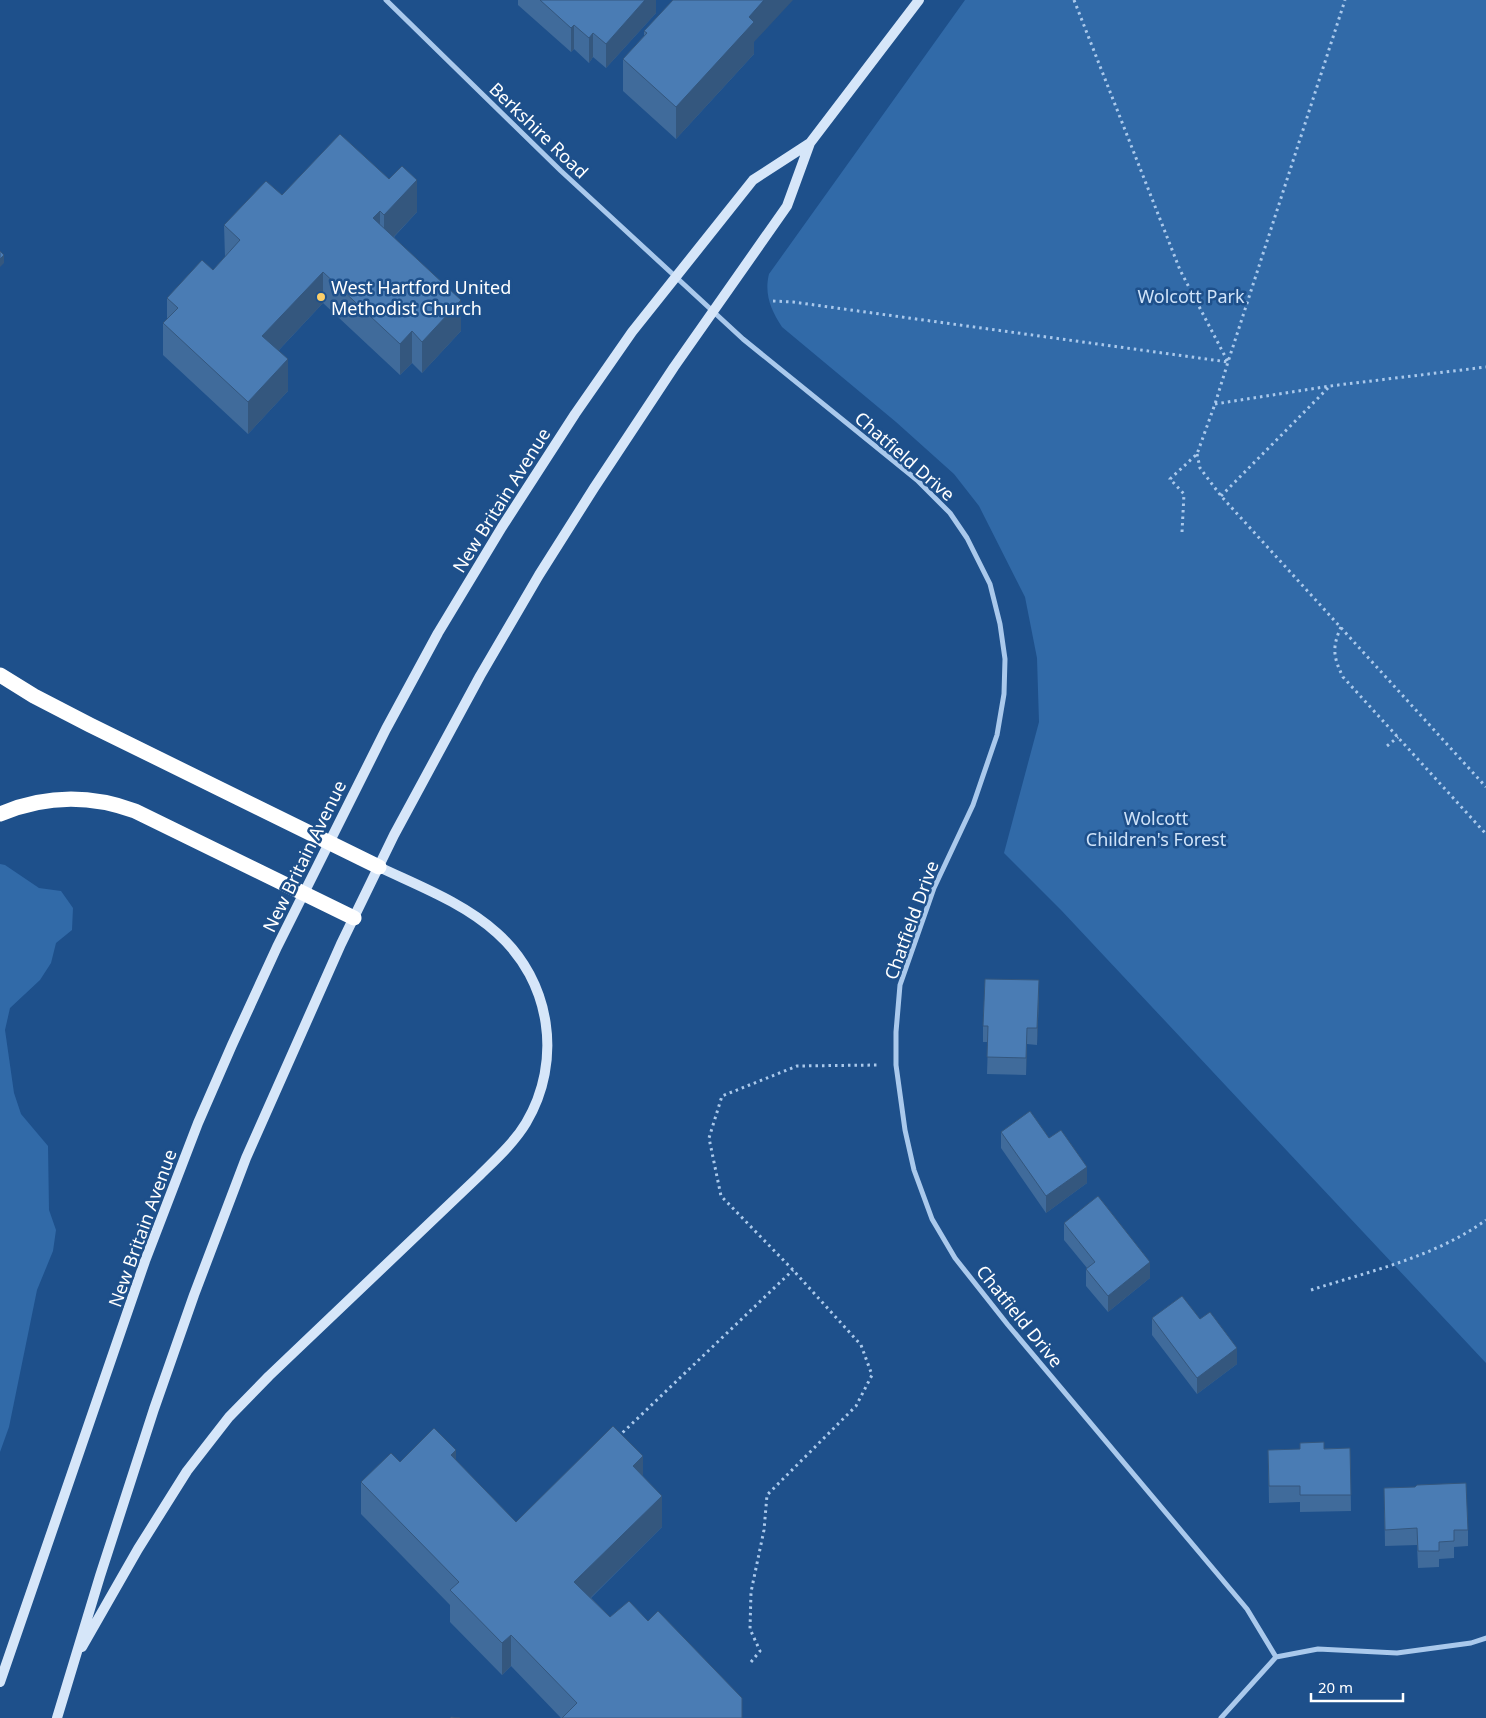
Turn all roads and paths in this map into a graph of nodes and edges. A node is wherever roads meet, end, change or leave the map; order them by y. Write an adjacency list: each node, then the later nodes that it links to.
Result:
1 (386, 0): 6 (street, Berkshire Road)
2 (920, 0): 5 (main road, New Britain Avenue)
3 (1074, 0): 9 (path)
4 (1346, 0): 9 (path)
5 (810, 143): 6 (main road, New Britain Avenue); 8 (main road, New Britain Avenue)
6 (675, 276): 8 (street, Chatfield Drive); 23 (main road, New Britain Avenue)
7 (773, 301): 9 (path)
8 (712, 311): 24 (main road, New Britain Avenue); 27 (street, Chatfield Drive)
9 (1228, 362): 12 (path)
10 (1486, 367): 11 (path)
11 (1330, 386): 12 (path); 14 (path)
12 (1215, 404): 13 (path)
13 (1197, 454): 14 (path); 15 (path)
14 (1221, 496): 16 (path)
15 (1182, 532)
16 (1341, 627): 18 (path); 20 (path)
17 (0, 675): 23 (highway)
18 (1398, 736): 19 (path); 22 (path)
19 (1387, 746)
20 (1486, 787)
21 (0, 814): 25 (highway)
22 (1486, 834)
23 (329, 842): 24 (highway); 25 (main road, New Britain Avenue)
24 (379, 867): 26 (main road, New Britain Avenue); 35 (main road)
25 (304, 893): 26 (highway); 36 (main road, New Britain Avenue)
26 (354, 918): 35 (main road, New Britain Avenue)
27 (896, 1065): 29 (path); 33 (street, Chatfield Drive)
28 (1486, 1220): 30 (path)
29 (793, 1270): 31 (path); 34 (path)
30 (1311, 1290)
31 (611, 1443)
32 (1486, 1638): 33 (street)
33 (1276, 1657): 38 (street)
34 (751, 1662)
35 (73, 1663): 37 (main road, New Britain Avenue)
36 (0, 1682)
37 (57, 1718)
38 (1221, 1718)

